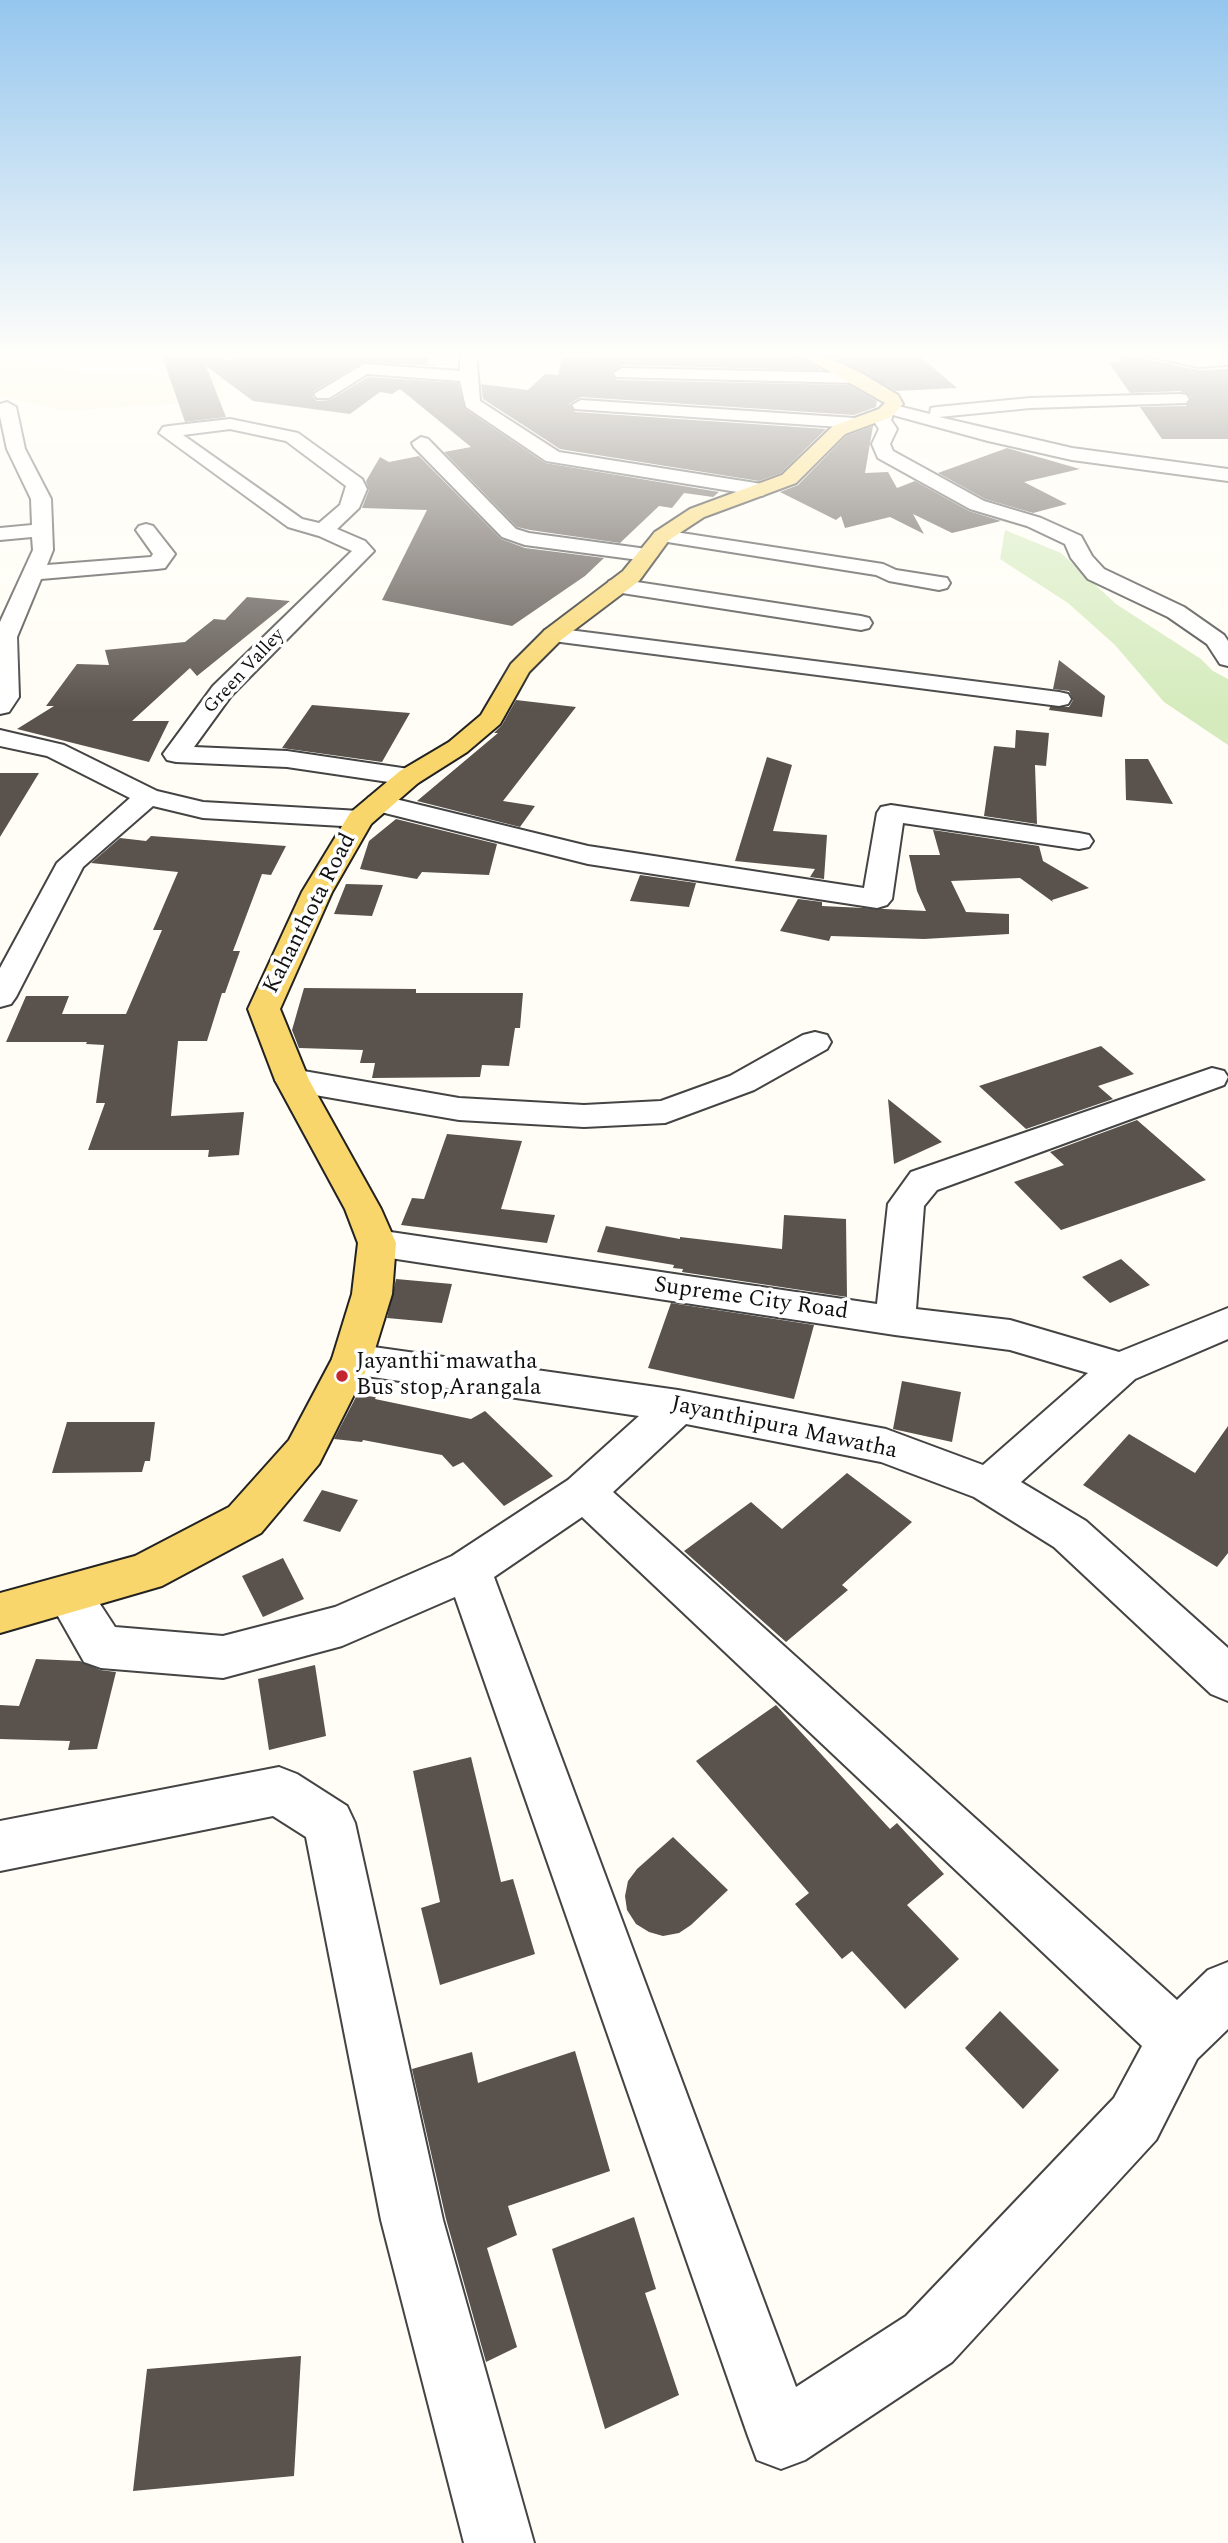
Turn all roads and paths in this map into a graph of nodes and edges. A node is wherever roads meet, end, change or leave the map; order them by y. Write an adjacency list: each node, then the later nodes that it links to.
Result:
1 (27, 472): 11 (street)
2 (221, 472): 13 (street, Green Valley)
3 (339, 472): 13 (street, Green Valley)
4 (449, 472): 17 (street)
5 (636, 472): 10 (street)
6 (796, 472): 10 (main road, Kahanthota Road)
7 (917, 472): 25 (street)
8 (1203, 472): 9 (street)
9 (1228, 475)
10 (762, 490): 15 (main road, Kahanthota Road)
11 (41, 530): 14 (street); 19 (street)
12 (146, 530): 19 (street)
13 (323, 530): 29 (street, Green Valley)
14 (0, 534)
15 (662, 536): 17 (main road, Kahanthota Road); 18 (street)
16 (830, 542): 18 (street)
17 (647, 555): 21 (main road, Kahanthota Road)
18 (816, 560): 20 (street)
19 (29, 579): 22 (street); 27 (street)
20 (939, 583)
21 (617, 586): 23 (street); 24 (main road, Kahanthota Road)
22 (0, 588)
23 (862, 623)
24 (552, 635): 26 (street); 29 (main road, Kahanthota Road)
25 (1228, 659)
26 (1059, 699)
27 (0, 707)
28 (0, 738): 30 (street)
29 (409, 777): 31 (main road, Kahanthota Road)
30 (148, 797): 31 (street); 33 (street)
31 (370, 811): 32 (street); 36 (main road, Kahanthota Road)
32 (1079, 841)
33 (0, 997)
34 (815, 1042): 36 (street)
35 (1212, 1078): 38 (street)
36 (292, 1080): 37 (main road, Kahanthota Road)
37 (377, 1243): 38 (street, Supreme City Road); 40 (main road, Kahanthota Road)
38 (895, 1321): 41 (street, Supreme City Road)
39 (1219, 1335): 41 (street)
40 (352, 1359): 42 (street, Jayanthipura Mawatha); 46 (main road, Kahanthota Road)
41 (1121, 1368): 43 (street)
42 (678, 1406): 43 (street, Jayanthipura Mawatha); 44 (street)
43 (989, 1485): 48 (street, Jayanthipura Mawatha)
44 (584, 1492): 45 (street); 51 (street)
45 (468, 1570): 46 (street); 51 (street)
46 (69, 1595): 47 (main road, Kahanthota Road)
47 (0, 1613)
48 (1228, 1679)
49 (0, 1846): 52 (street)
50 (1228, 1990): 51 (street)
51 (1177, 2039)
52 (499, 2543)

